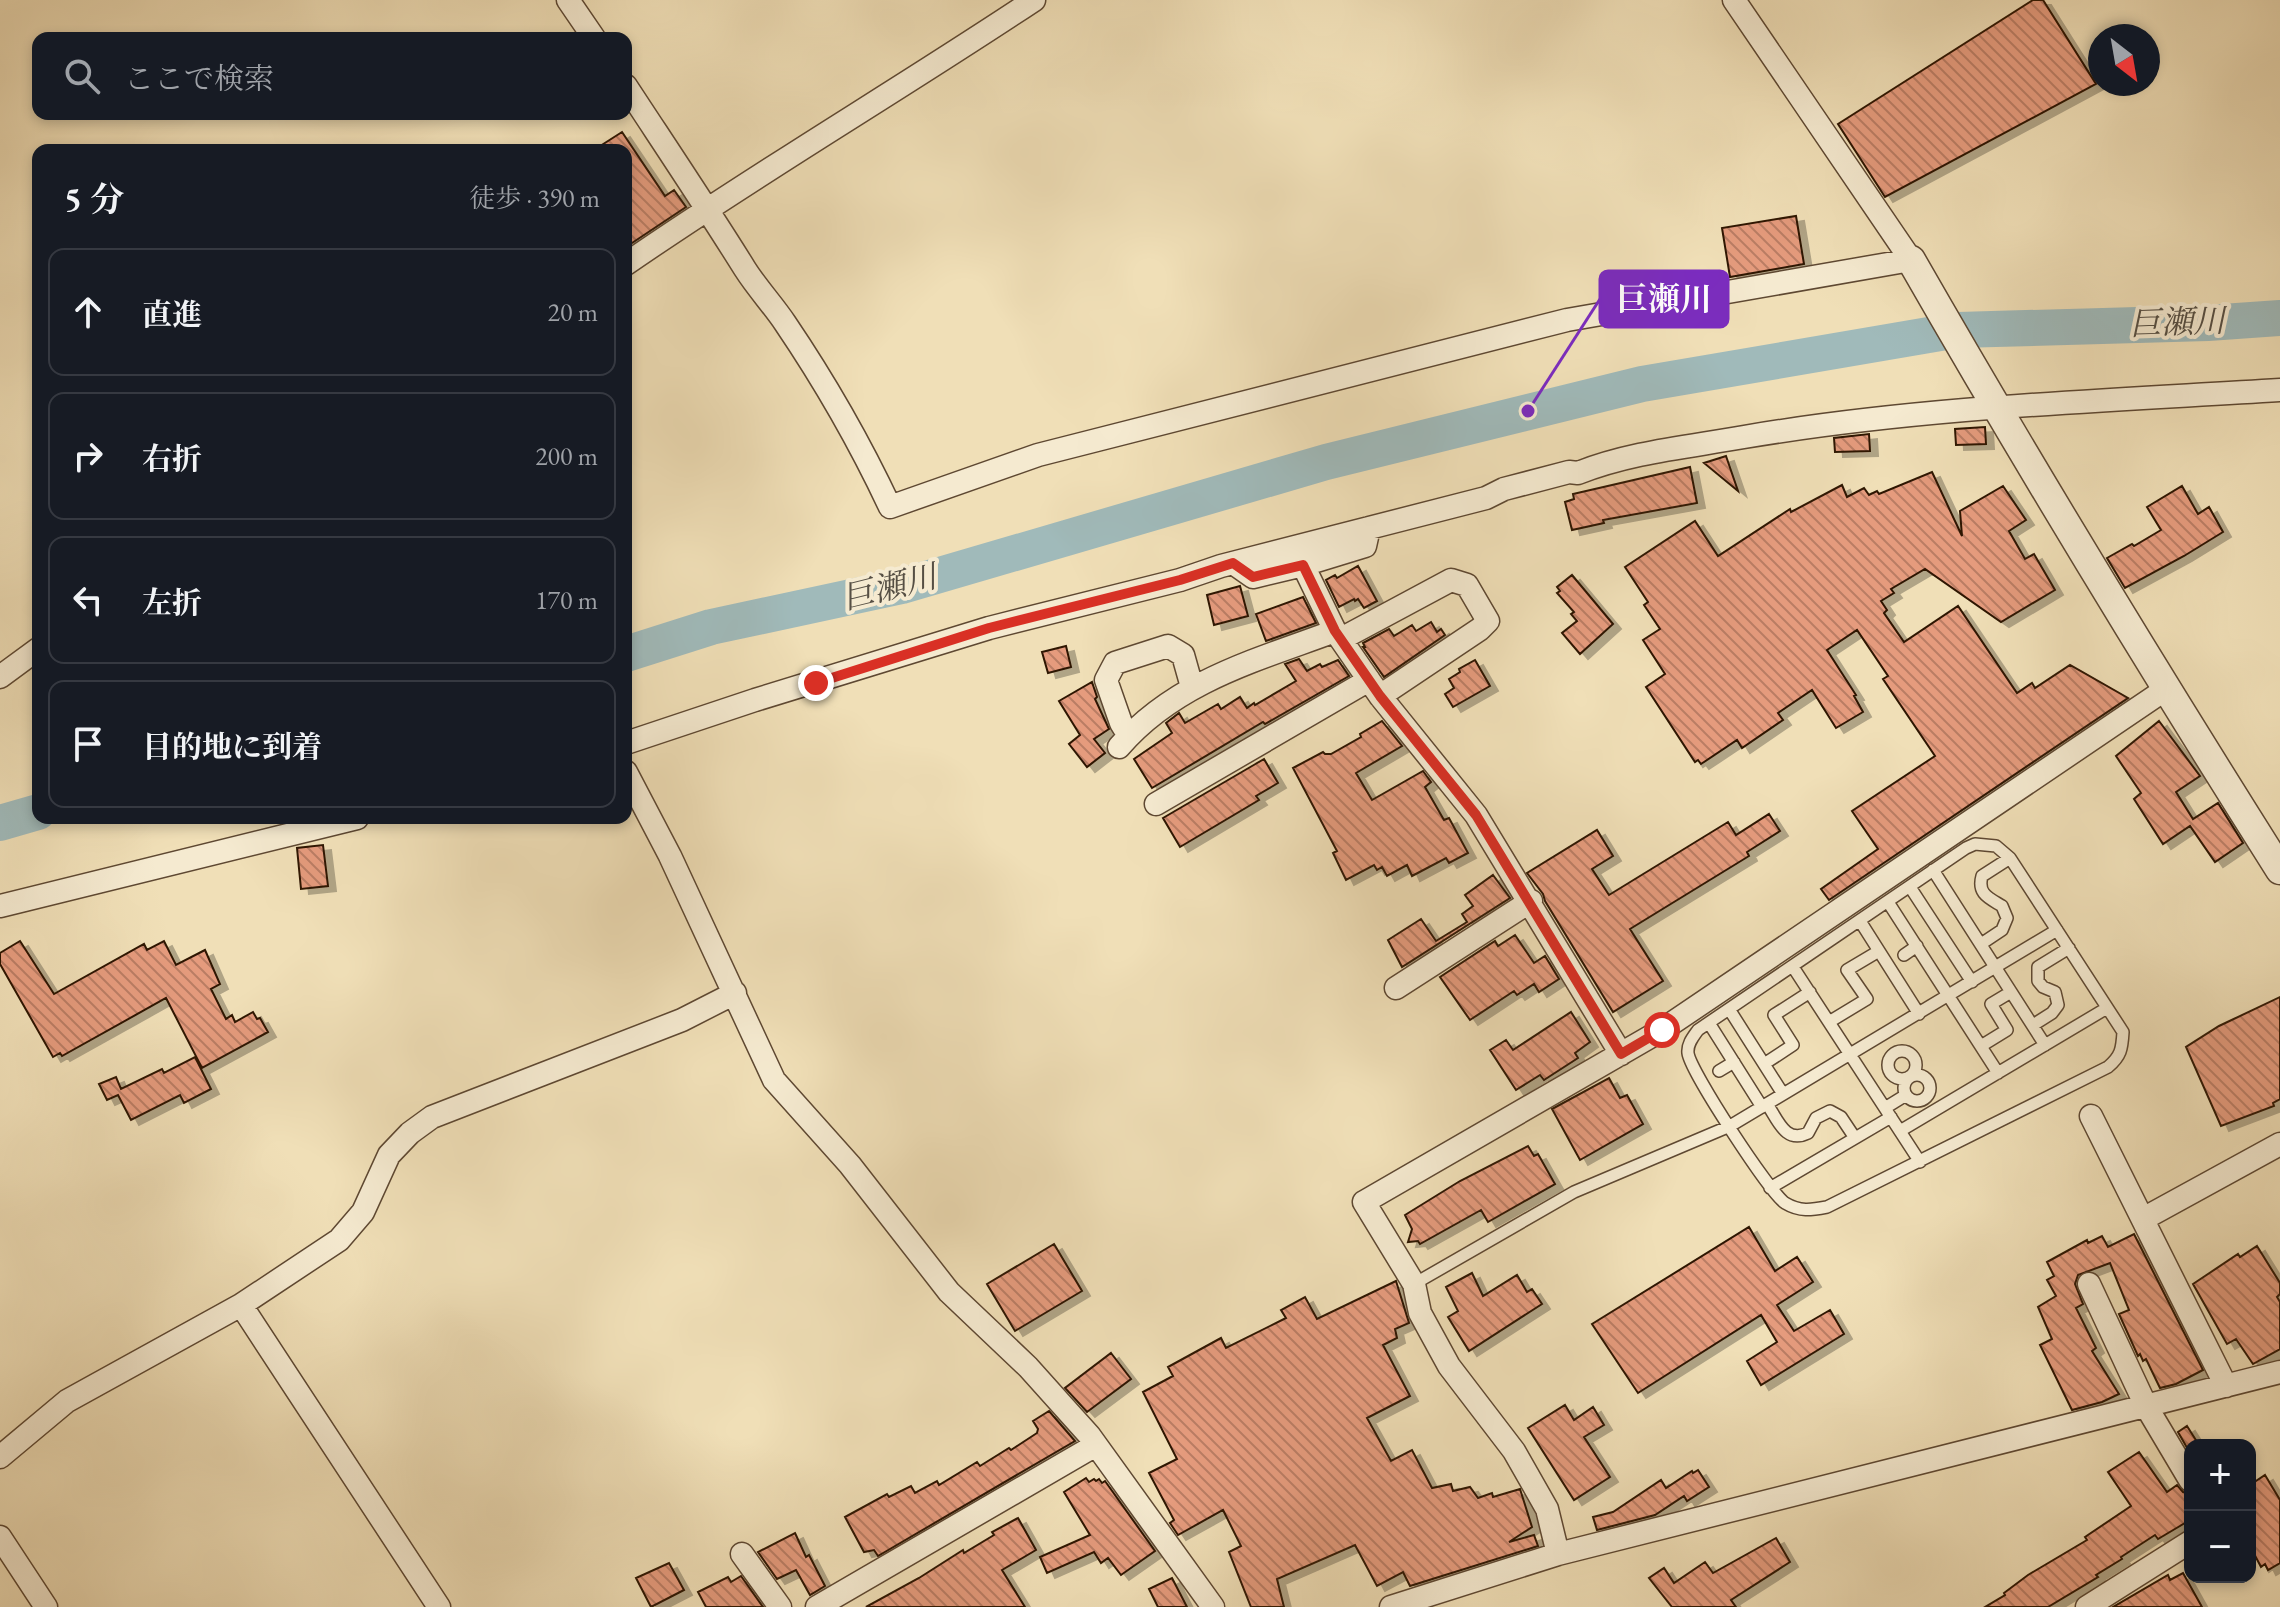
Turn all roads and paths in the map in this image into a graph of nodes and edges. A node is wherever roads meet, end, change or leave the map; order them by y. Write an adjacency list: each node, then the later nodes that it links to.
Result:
1 (568, 0): 4 (street)
2 (1034, 0): 6 (street)
3 (1734, 0): 8 (street)
4 (590, 32)
5 (632, 95): 6 (street)
6 (705, 209): 7 (street); 8 (street)
7 (632, 260)
8 (1911, 260): 10 (street)
9 (2280, 390): 10 (street)
10 (1996, 407): 11 (street); 19 (street)
11 (1369, 528): 12 (street); 13 (street)
12 (1233, 563): 13 (street); 20 (street)
13 (1303, 565): 14 (street)
14 (1338, 635): 17 (street); 18 (street); 18 (street)
15 (32, 653): 16 (street)
16 (0, 677)
17 (1192, 687): 17 (street)
18 (1374, 688): 22 (street); 28 (street)
19 (2166, 689): 26 (street); 55 (street)
20 (632, 741)
21 (632, 784): 44 (street)
22 (1156, 804)
23 (333, 824): 30 (street)
24 (2010, 858): 25 (lane); 32 (lane); 33 (lane)
25 (1933, 870): 27 (lane); 33 (lane)
26 (2280, 870)
27 (1910, 887): 29 (lane); 40 (lane)
28 (1531, 901): 41 (street); 55 (street)
29 (1888, 902): 31 (lane); 34 (lane)
30 (0, 906)
31 (1860, 921): 36 (lane); 38 (lane)
32 (2057, 930): 35 (lane); 39 (lane)
33 (1981, 944): 39 (lane)
34 (1917, 946): 37 (lane); 45 (lane)
35 (2069, 948): 46 (lane); 51 (lane)
36 (1879, 951): 48 (lane); 49 (lane)
37 (1904, 955)
38 (1793, 967): 42 (lane); 47 (lane)
39 (1996, 967): 40 (lane); 43 (lane)
40 (1972, 982): 45 (lane)
41 (1396, 988)
42 (1810, 992): 49 (lane); 59 (lane)
43 (2011, 992): 51 (lane); 54 (lane)
44 (735, 993): 79 (street); 83 (street)
45 (1949, 996): 48 (lane); 54 (lane)
46 (2107, 1008): 53 (lane); 74 (lane)
47 (1729, 1009): 50 (lane); 59 (lane)
48 (1919, 1014): 52 (lane)
49 (1829, 1022): 57 (lane)
50 (1709, 1023): 58 (lane); 70 (lane)
51 (2033, 1025): 53 (lane)
52 (1884, 1035): 56 (lane); 57 (lane)
53 (2045, 1045): 61 (lane)
54 (1981, 1046): 61 (lane)
55 (1621, 1054): 77 (street)
56 (1895, 1054): 62 (lane); 62 (lane)
57 (1851, 1055): 63 (lane); 68 (lane)
58 (1734, 1062): 60 (lane); 66 (lane)
59 (1764, 1064): 63 (lane)
60 (1719, 1071)
61 (1998, 1073): 67 (lane)
62 (1910, 1076): 64 (lane); 65 (lane)
63 (1783, 1094): 66 (lane)
64 (1906, 1095): 65 (lane); 68 (lane)
65 (1924, 1099): 67 (lane)
66 (1764, 1106): 70 (lane); 72 (lane)
67 (1933, 1111): 71 (lane)
68 (1888, 1112): 71 (lane); 72 (lane)
69 (2091, 1116): 76 (street)
70 (1730, 1126): 75 (lane); 77 (lane)
71 (1900, 1131): 74 (lane)
72 (1855, 1138): 75 (lane)
73 (2280, 1144): 76 (street)
74 (1920, 1162): 75 (lane)
75 (1770, 1188)
76 (2143, 1219): 81 (street)
77 (1414, 1284): 89 (street)
78 (2089, 1284): 82 (street)
79 (241, 1305): 84 (street); 91 (street)
80 (2280, 1372): 81 (street)
81 (2226, 1386): 82 (street)
82 (2146, 1406): 85 (street); 89 (street)
83 (1096, 1445): 93 (street); 94 (street)
84 (0, 1457)
85 (2184, 1470)
86 (0, 1537): 90 (street)
87 (2184, 1546): 96 (street)
88 (742, 1554): 92 (street)
89 (1558, 1554): 95 (street)
90 (46, 1607)
91 (439, 1607)
92 (780, 1607)
93 (817, 1607)
94 (1213, 1607)
95 (1391, 1607)
96 (2087, 1607)

